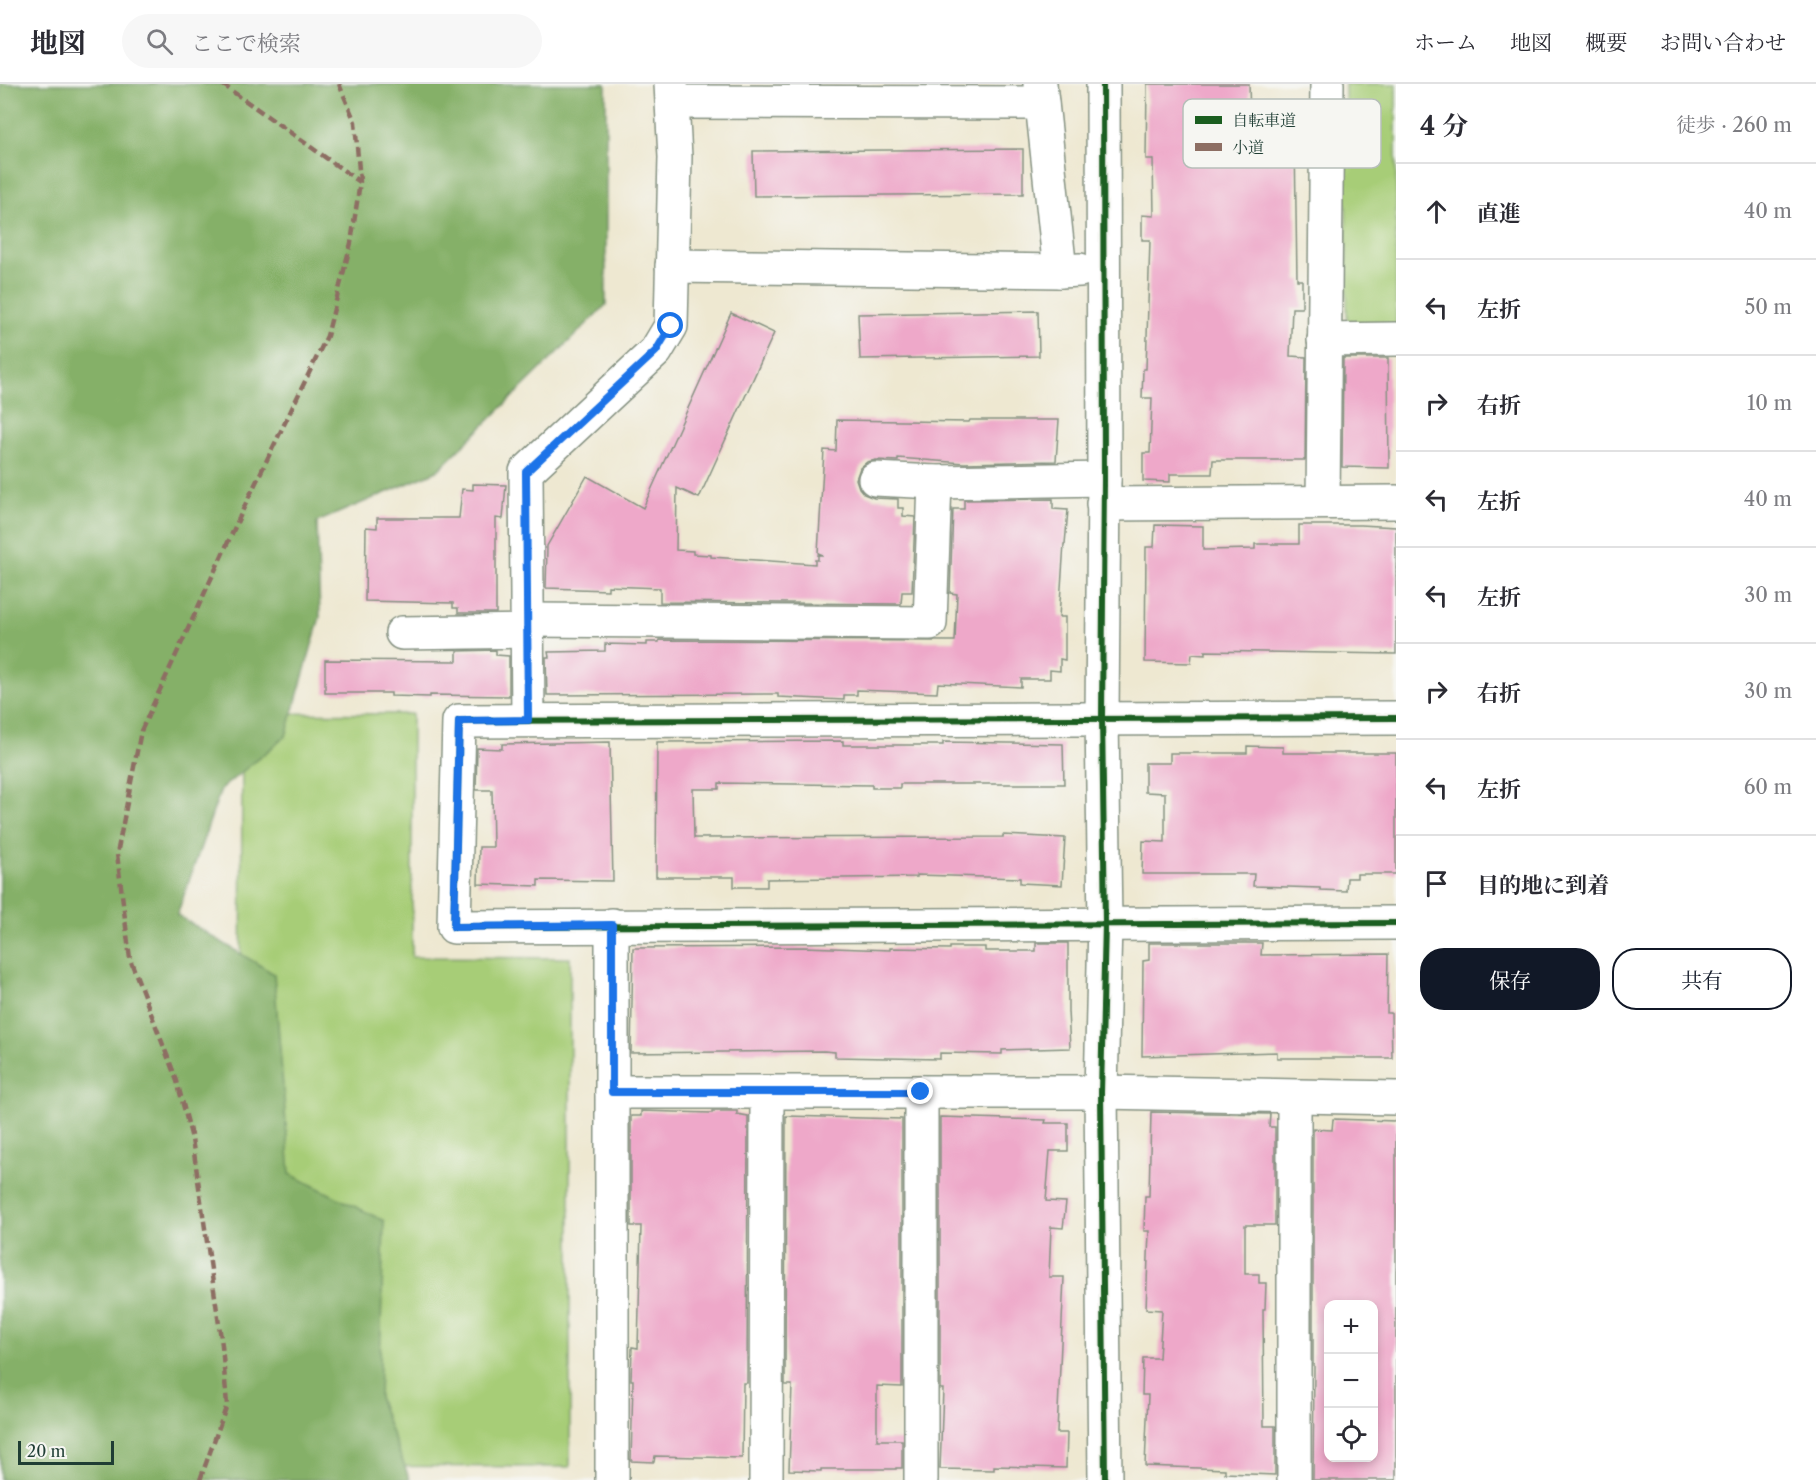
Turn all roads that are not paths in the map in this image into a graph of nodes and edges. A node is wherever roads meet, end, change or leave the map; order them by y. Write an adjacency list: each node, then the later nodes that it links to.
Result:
1 (1104, 84): 8 (street)
2 (1327, 84): 5 (street)
3 (671, 93): 4 (street); 7 (street)
4 (1041, 93): 9 (street)
5 (1327, 99)
6 (1326, 168): 11 (street)
7 (672, 266): 9 (street); 17 (street)
8 (1104, 269): 9 (street); 14 (street)
9 (1059, 271)
10 (1396, 339): 11 (street)
11 (1324, 340): 15 (street)
12 (875, 479): 13 (street)
13 (935, 482): 14 (street); 17 (street)
14 (1104, 492): 15 (street); 19 (street)
15 (1323, 502): 16 (street)
16 (1396, 502)
17 (527, 626): 18 (street); 21 (street)
18 (402, 633)
19 (1102, 718): 20 (street); 21 (street); 23 (street)
20 (1396, 718)
21 (528, 720): 24 (street)
22 (1396, 922): 23 (street)
23 (1105, 923): 24 (street); 28 (street)
24 (612, 925): 25 (street)
25 (612, 1092): 26 (street); 31 (street)
26 (767, 1092): 27 (street); 32 (street)
27 (921, 1092): 28 (street); 33 (street)
28 (1101, 1092): 29 (street); 34 (street)
29 (1294, 1097): 30 (street); 35 (street)
30 (1396, 1098)
31 (612, 1480)
32 (766, 1480)
33 (921, 1480)
34 (1105, 1480)
35 (1294, 1480)

